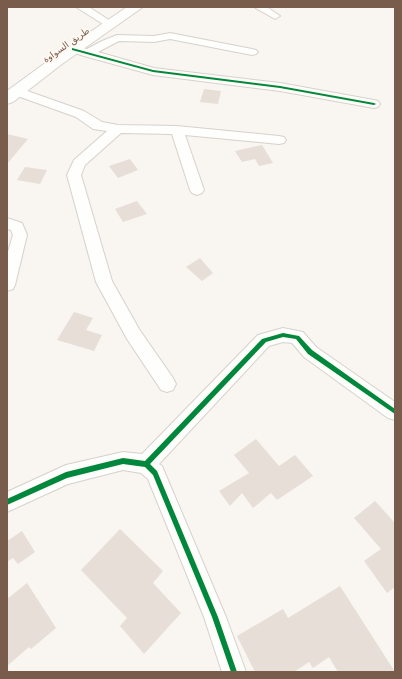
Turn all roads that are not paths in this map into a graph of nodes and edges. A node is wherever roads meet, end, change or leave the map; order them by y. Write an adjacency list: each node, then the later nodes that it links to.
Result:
1 (81, 7): 5 (street)
2 (136, 7): 5 (street, طريق السواوة)
3 (259, 7): 4 (street)
4 (275, 16)
5 (110, 24): 6 (street, طريق السواوة)
6 (73, 49): 8 (street); 9 (street, طريق السواوة)
7 (252, 52): 8 (street)
8 (88, 54): 10 (street)
9 (12, 95): 11 (street)
10 (374, 104)
11 (118, 129): 12 (street); 17 (street)
12 (177, 130): 13 (street); 14 (street)
13 (279, 140)
14 (197, 190)
15 (7, 223): 16 (street)
16 (7, 285)
17 (167, 384)
18 (395, 412): 19 (street)
19 (146, 464): 20 (street); 21 (street)
20 (7, 502)
21 (234, 672)

